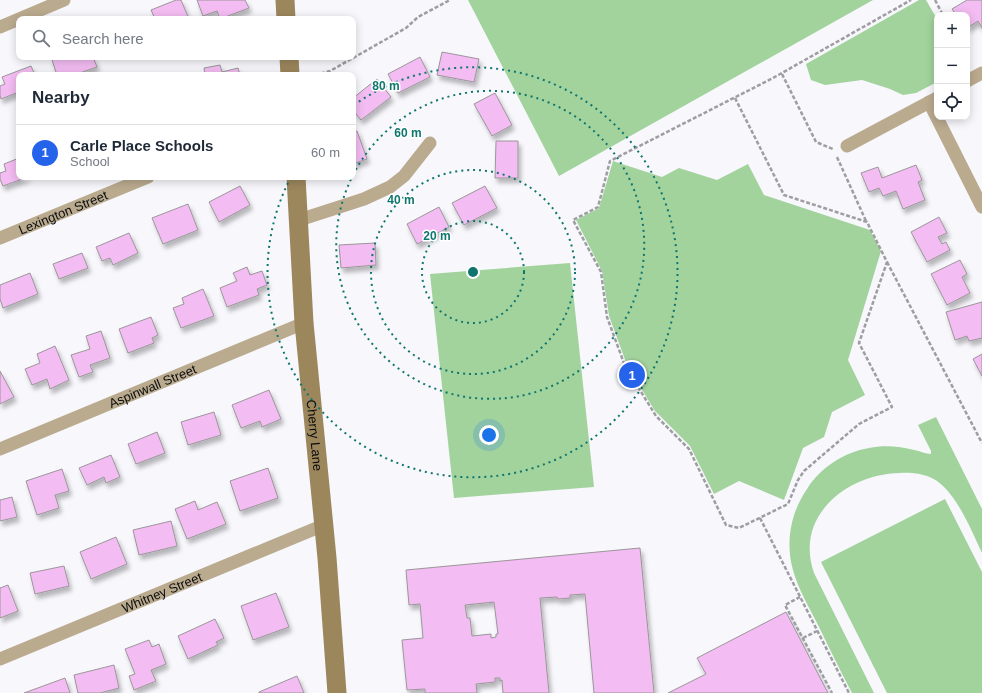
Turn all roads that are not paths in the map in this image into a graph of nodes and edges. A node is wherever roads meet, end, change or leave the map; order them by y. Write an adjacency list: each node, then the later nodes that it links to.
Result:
1 (64, 0): 3 (street)
2 (285, 0): 4 (street)
3 (26, 16)
4 (286, 16)
5 (16, 20): 6 (street)
6 (0, 27)
7 (288, 60): 8 (street)
8 (290, 72)
9 (982, 73): 10 (street)
10 (970, 79)
11 (933, 100): 13 (street); 16 (street)
12 (430, 143): 17 (street)
13 (847, 146)
14 (141, 180): 18 (street, Lexington Street)
15 (296, 180): 17 (street, Cherry Lane)
16 (982, 207)
17 (299, 220): 19 (street, Cherry Lane)
18 (0, 238)
19 (304, 323): 20 (street, Aspinwall Street); 21 (street, Cherry Lane)
20 (0, 449)
21 (324, 524): 22 (street, Whitney Street); 23 (street, Cherry Lane)
22 (0, 659)
23 (337, 693)

